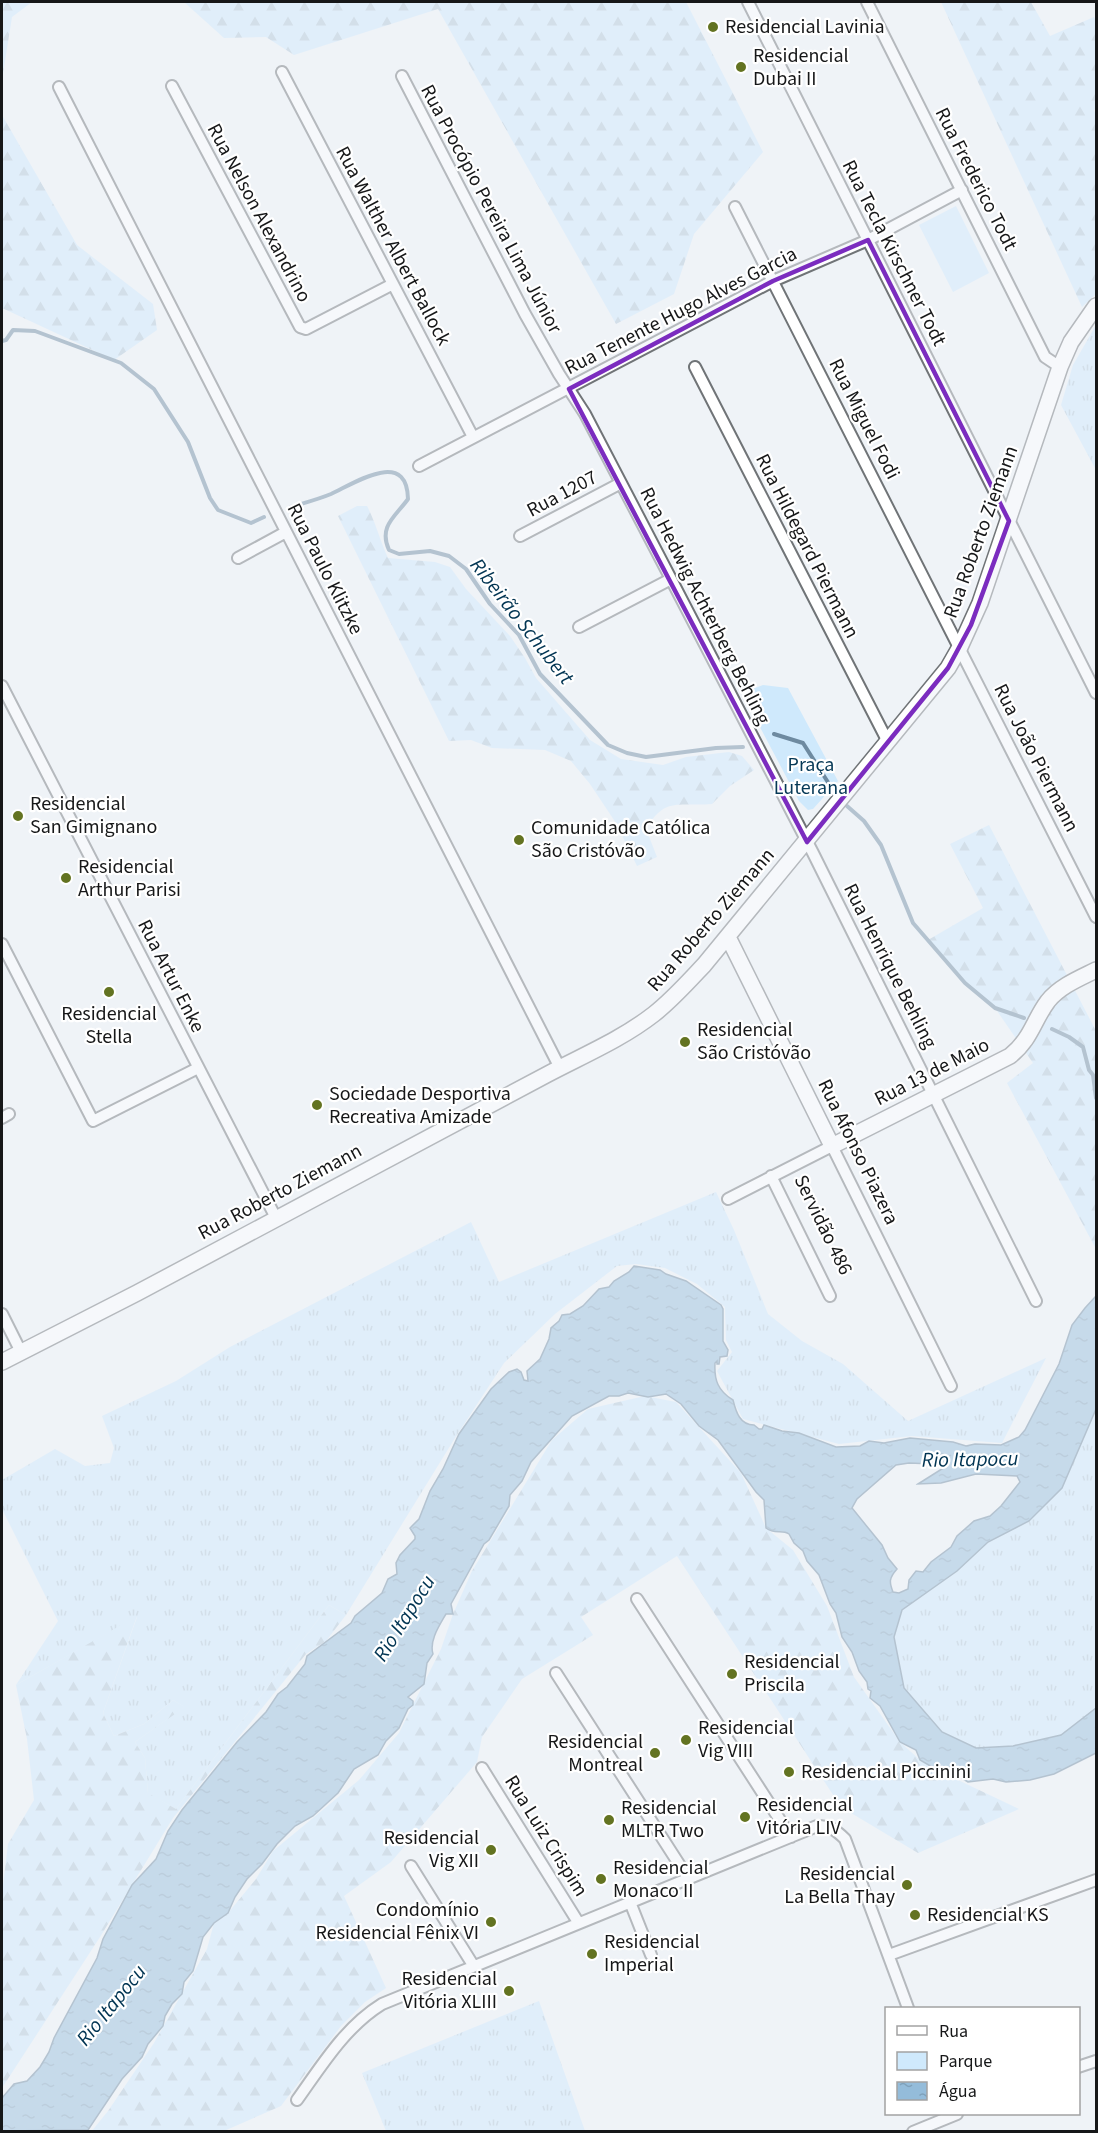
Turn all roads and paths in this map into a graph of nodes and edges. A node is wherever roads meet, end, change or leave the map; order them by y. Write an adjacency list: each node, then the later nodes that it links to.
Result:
1 (748, 2): 9 (street, Rua Tecla Kirschner Todt)
2 (867, 2): 7 (street, Rua Frederico Todt)
3 (282, 72): 11 (street, Rua Walther Albert Ballock)
4 (402, 76): 15 (street, Rua Procópio Pereira Lima Júnior)
5 (172, 86): 11 (street, Rua Nelson Alexandrino)
6 (59, 87): 20 (street, Rua Paulo Klitzke)
7 (962, 189): 9 (street, Rua Tenente Hugo Alves Garcia); 14 (street, Rua Frederico Todt)
8 (735, 207): 10 (street, Rua Miguel Fodi)
9 (868, 240): 10 (street, Rua Tenente Hugo Alves Garcia); 19 (street, Rua Tecla Kirschner Todt)
10 (772, 281): 15 (street, Rua Tenente Hugo Alves Garcia); 25 (street, Rua Miguel Fodi)
11 (393, 284): 16 (street, Rua Walther Albert Ballock)
12 (1096, 306): 14 (main road, Rua Roberto Ziemann)
13 (695, 367): 28 (street, Rua Hildegard Piermann)
14 (1060, 367): 19 (main road, Rua Roberto Ziemann)
15 (569, 389): 16 (street, Rua Tenente Hugo Alves Garcia); 18 (street, Rua Hedwig Achterberg Behling)
16 (473, 437): 17 (street, Rua Tenente Hugo Alves Garcia)
17 (419, 466)
18 (621, 483): 21 (street, Rua 1207); 23 (street, Rua Hedwig Achterberg Behling)
19 (1009, 521): 25 (main road, Rua Roberto Ziemann); 27 (street, Rua Tecla Kirschner Todt)
20 (286, 532): 22 (street); 35 (street, Rua Paulo Klitzke)
21 (520, 536)
22 (238, 558)
23 (671, 579): 24 (street); 29 (street, Rua Hedwig Achterberg Behling)
24 (579, 627)
25 (960, 647): 28 (main road, Rua Roberto Ziemann); 30 (street, Rua João Piermann)
26 (2, 686): 34 (street, Rua Artur Enke)
27 (1096, 693)
28 (888, 742): 29 (main road, Rua Roberto Ziemann)
29 (807, 842): 31 (main road, Rua Roberto Ziemann); 36 (street, Rua Henrique Behling)
30 (1096, 917)
31 (728, 937): 35 (main road, Rua Roberto Ziemann); 37 (main road, Rua Afonso Piazera)
32 (2, 944): 34 (street)
33 (1096, 970): 36 (main road, Rua 13 de Maio)
34 (198, 1068): 40 (street, Rua Artur Enke)
35 (560, 1068): 40 (main road, Rua Roberto Ziemann)
36 (934, 1095): 37 (main road, Rua 13 de Maio); 42 (street, Rua Henrique Behling)
37 (832, 1146): 38 (street, Rua 13 de Maio); 46 (street, Rua Afonso Piazera)
38 (774, 1175): 39 (street, Rua 13 de Maio); 41 (street)
39 (728, 1199)
40 (276, 1218): 44 (main road, Rua Roberto Ziemann)
41 (833, 1295)
42 (1036, 1301)
43 (2, 1314): 44 (street)
44 (21, 1352): 45 (main road, Rua Roberto Ziemann)
45 (2, 1362)
46 (951, 1386)
47 (637, 1599): 50 (street)
48 (556, 1673): 52 (street)
49 (482, 1768): 55 (street, Rua Luiz Crispim)
50 (791, 1837): 52 (street); 57 (street)
51 (411, 1866): 58 (street)
52 (688, 1878): 54 (street)
53 (1096, 1880): 57 (street)
54 (630, 1902): 55 (street); 56 (street)
55 (578, 1922): 58 (street)
56 (651, 1955)
57 (889, 1955): 59 (street)
58 (473, 1965): 62 (street)
59 (908, 2007)
60 (1096, 2061): 61 (street)
61 (1080, 2066)
62 (297, 2100)
63 (951, 2115): 64 (street)
64 (913, 2132)

